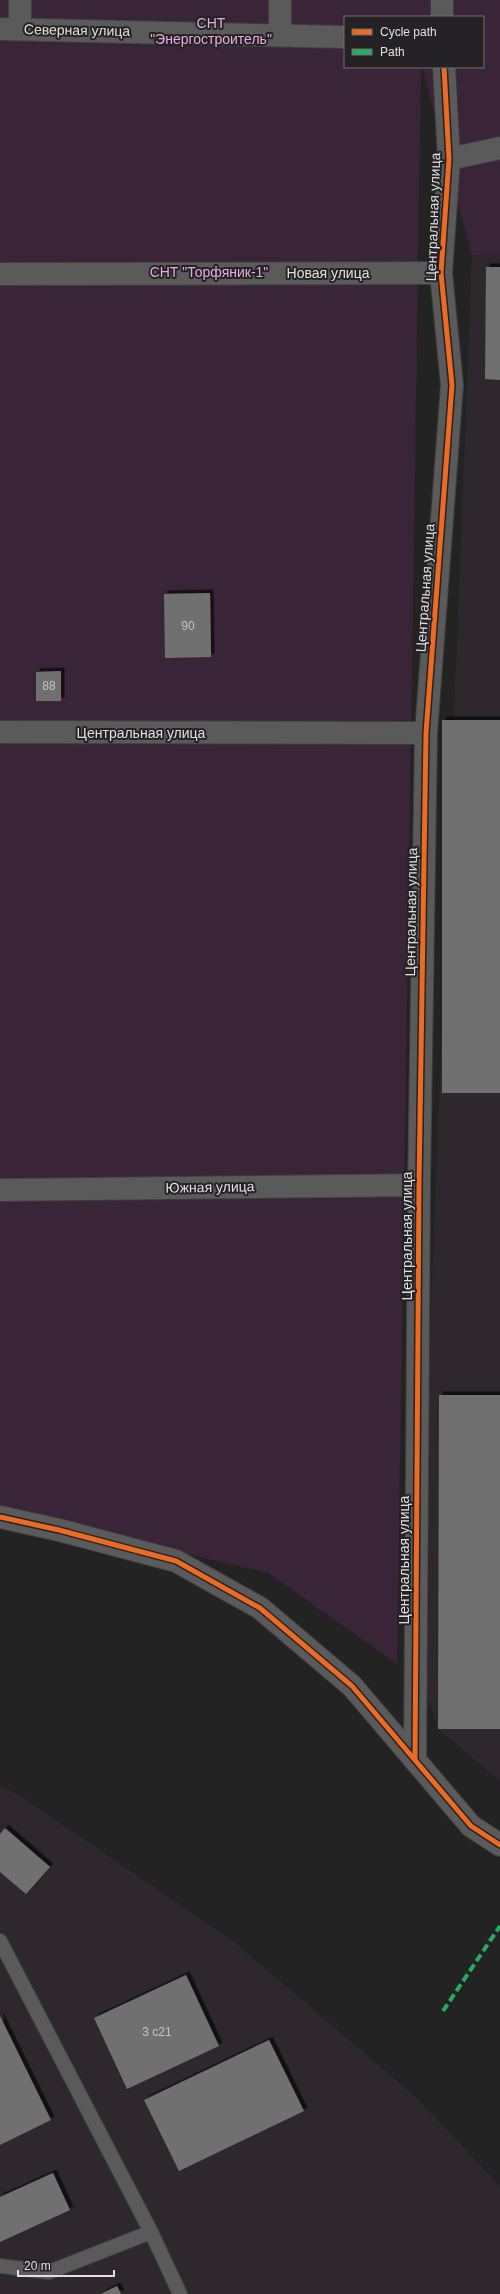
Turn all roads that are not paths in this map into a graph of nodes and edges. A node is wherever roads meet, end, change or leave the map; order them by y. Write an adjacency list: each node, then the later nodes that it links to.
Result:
1 (20, 0): 5 (street)
2 (280, 0): 6 (street)
3 (442, 0): 4 (street)
4 (442, 16)
5 (10, 29): 6 (street, Северная улица)
6 (280, 35): 7 (street, Северная улица)
7 (344, 37)
8 (444, 68): 10 (street, Центральная улица)
9 (500, 148): 10 (street, Центральная улица)
10 (449, 159): 11 (street, Центральная улица)
11 (441, 272): 12 (street, Новая улица); 14 (street, Центральная улица)
12 (0, 274)
13 (0, 732): 14 (street, Центральная улица)
14 (426, 733): 15 (street, Центральная улица)
15 (419, 1184): 16 (street, Южная улица); 18 (street, Центральная улица)
16 (0, 1190)
17 (0, 1517): 18 (street)
18 (415, 1760): 19 (street)
19 (500, 1845)
20 (0, 1941): 21 (lane)
21 (151, 2232): 22 (lane); 23 (lane)
22 (0, 2266)
23 (180, 2294)

